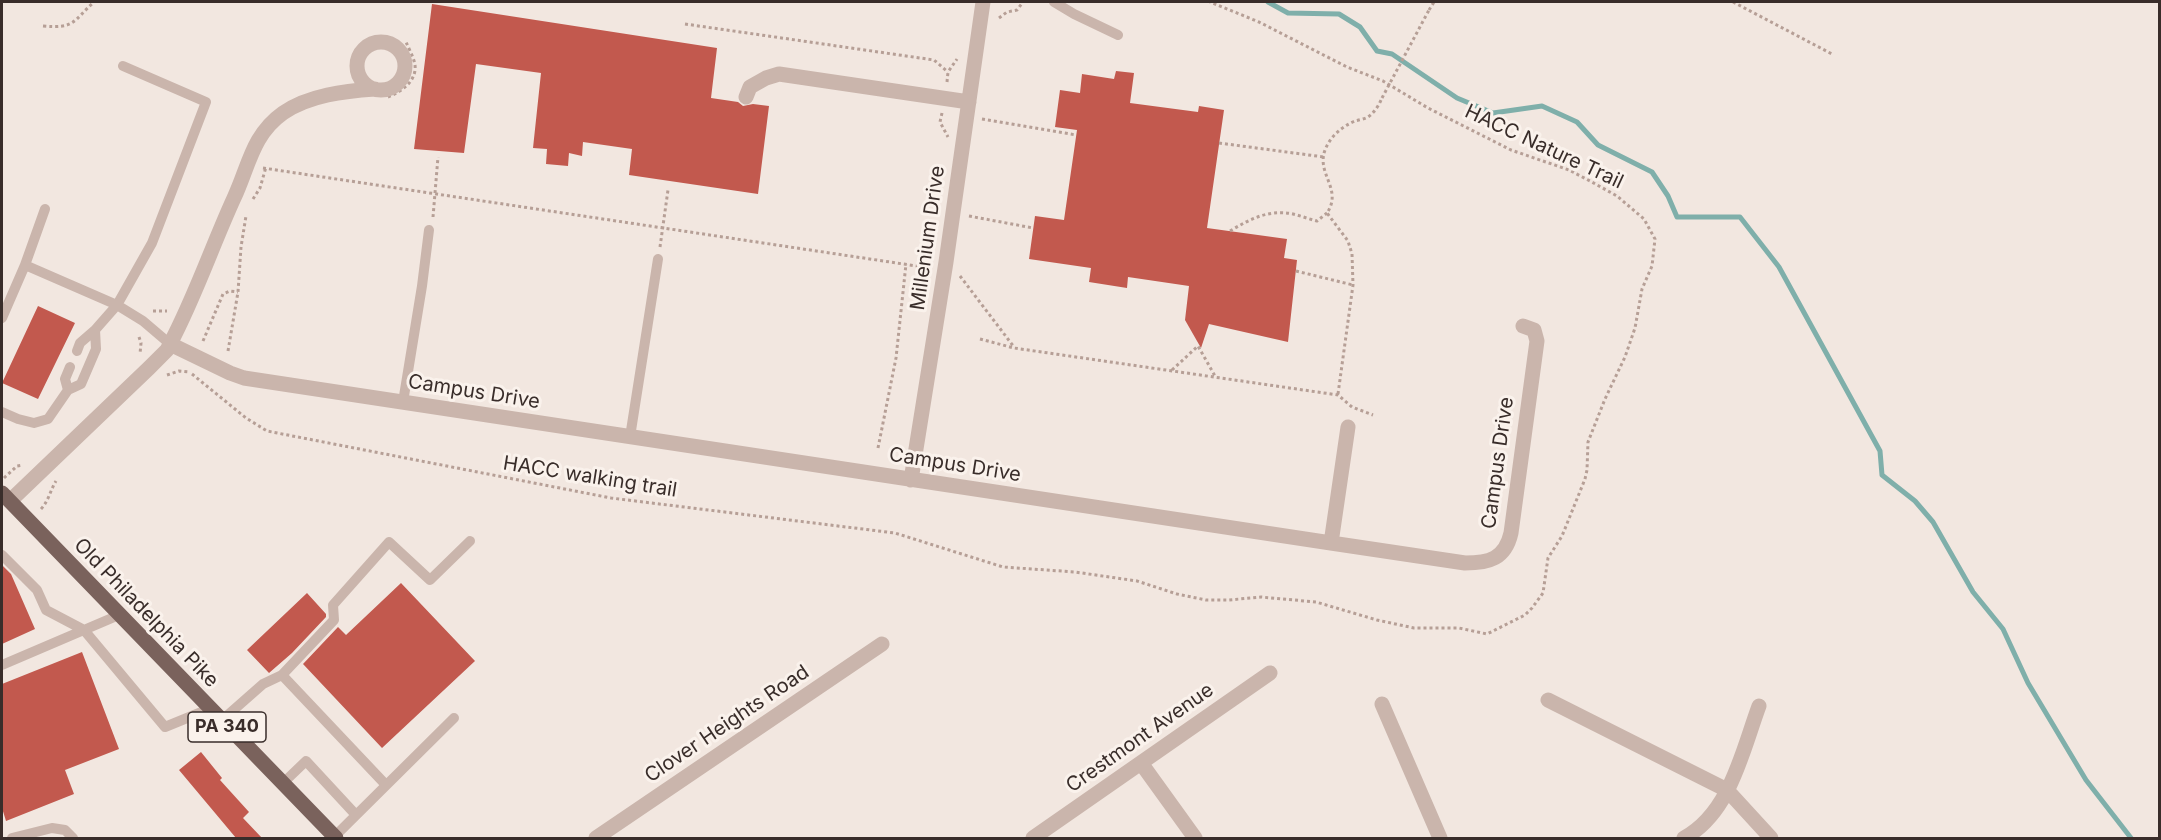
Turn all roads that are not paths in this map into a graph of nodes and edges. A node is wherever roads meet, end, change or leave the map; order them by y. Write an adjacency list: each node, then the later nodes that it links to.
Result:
1 (983, 2): 7 (street, Millenium Drive)
2 (1054, 2): 3 (lane)
3 (1118, 35)
4 (123, 66): 12 (lane)
5 (377, 95): 16 (street)
6 (746, 97): 7 (street)
7 (969, 102): 24 (street, Millenium Drive)
8 (45, 210): 11 (lane)
9 (429, 230): 20 (lane)
10 (658, 259): 23 (lane)
11 (25, 266): 12 (lane); 13 (lane)
12 (117, 305): 15 (lane); 16 (lane)
13 (2, 318)
14 (1523, 326): 27 (street, Campus Drive)
15 (95, 330): 17 (lane); 19 (lane)
16 (170, 344): 20 (street, Campus Drive); 25 (street)
17 (77, 351)
18 (70, 367): 19 (lane)
19 (68, 390): 21 (lane)
20 (403, 402): 23 (street, Campus Drive)
21 (2, 412)
22 (1348, 427): 27 (street)
23 (630, 437): 24 (street, Campus Drive)
24 (911, 480): 27 (street, Campus Drive)
25 (6, 497): 29 (main road, Old Philadelphia Pike / PA 340)
26 (470, 541): 34 (lane)
27 (1331, 543)
28 (2, 555): 30 (lane)
29 (119, 615): 30 (lane); 38 (main road, Old Philadelphia Pike / PA 340)
30 (84, 630): 32 (lane); 38 (lane)
31 (882, 644): 49 (street, Clover Heights Road)
32 (2, 665)
33 (1270, 673): 41 (street, Crestmont Avenue)
34 (282, 675): 40 (lane); 43 (lane)
35 (1548, 700): 44 (street)
36 (1382, 704): 52 (street)
37 (1759, 706): 44 (street)
38 (209, 708): 40 (main road, Old Philadelphia Pike / PA 340)
39 (454, 718): 43 (lane)
40 (221, 721): 42 (main road, Old Philadelphia Pike / PA 340)
41 (1141, 763): 50 (street, Crestmont Avenue); 51 (street)
42 (282, 784): 45 (lane); 48 (main road, Old Philadelphia Pike / PA 340)
43 (386, 785): 45 (lane)
44 (1727, 790): 53 (street); 54 (street)
45 (356, 815): 48 (lane)
46 (12, 838): 47 (lane)
47 (73, 838)
48 (335, 838)
49 (596, 838)
50 (1033, 838)
51 (1196, 838)
52 (1440, 838)
53 (1684, 838)
54 (1771, 838)

